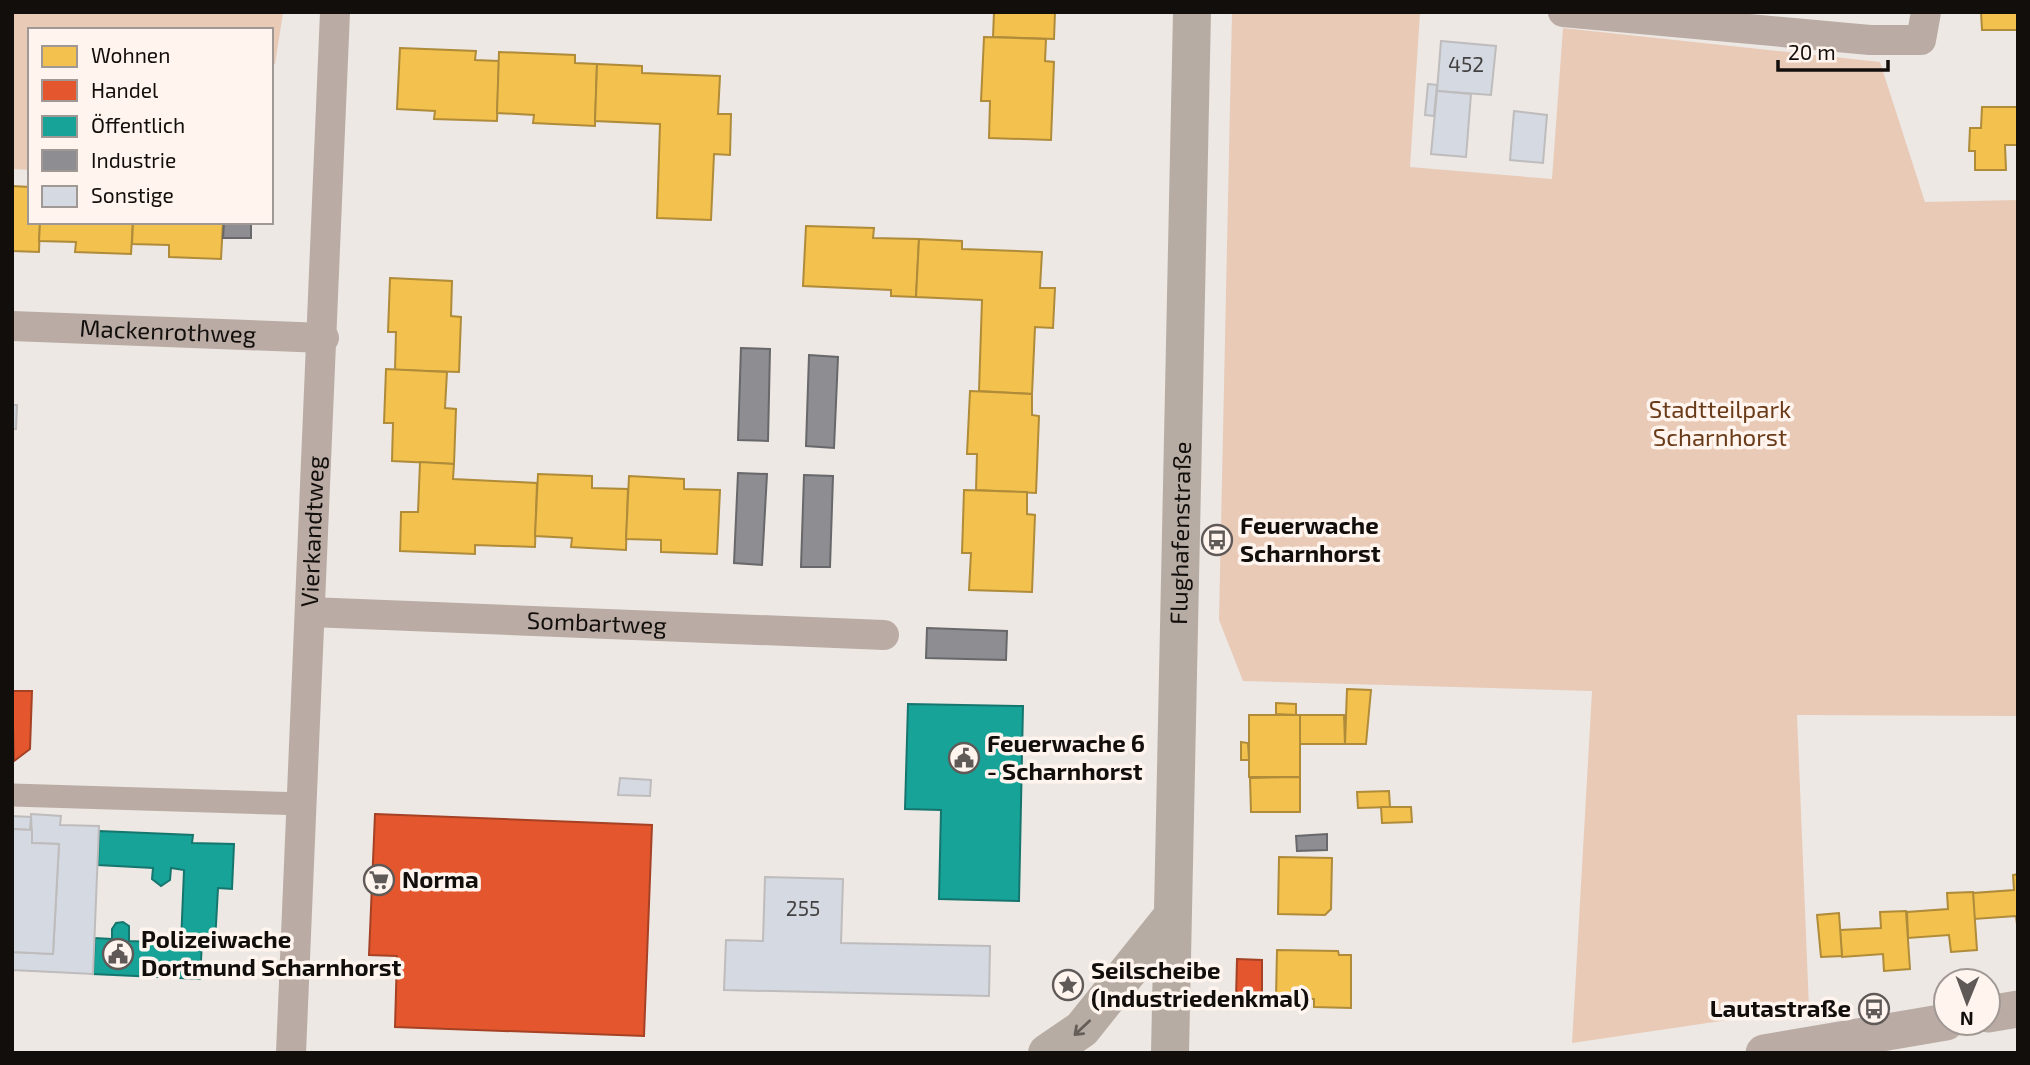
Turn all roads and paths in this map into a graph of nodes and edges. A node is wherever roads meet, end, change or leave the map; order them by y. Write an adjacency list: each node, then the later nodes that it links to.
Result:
1 (335, 12): 6 (street, Vierkandtweg)
2 (1192, 12): 11 (main road, Flughafenstraße)
3 (1563, 12): 4 (street)
4 (1926, 12)
5 (12, 327): 6 (street, Mackenrothweg)
6 (324, 338): 7 (street, Vierkandtweg)
7 (310, 612): 8 (street, Sombartweg); 10 (street, Vierkandtweg)
8 (884, 635)
9 (12, 794): 10 (street)
10 (304, 804): 14 (street, Vierkandtweg)
11 (1171, 918): 15 (main road, one-way to 15); 16 (main road, Flughafenstraße)
12 (1932, 1027): 13 (street)
13 (1884, 1043): 17 (street)
14 (291, 1053)
15 (1047, 1053)
16 (1170, 1053)
17 (1764, 1053)

